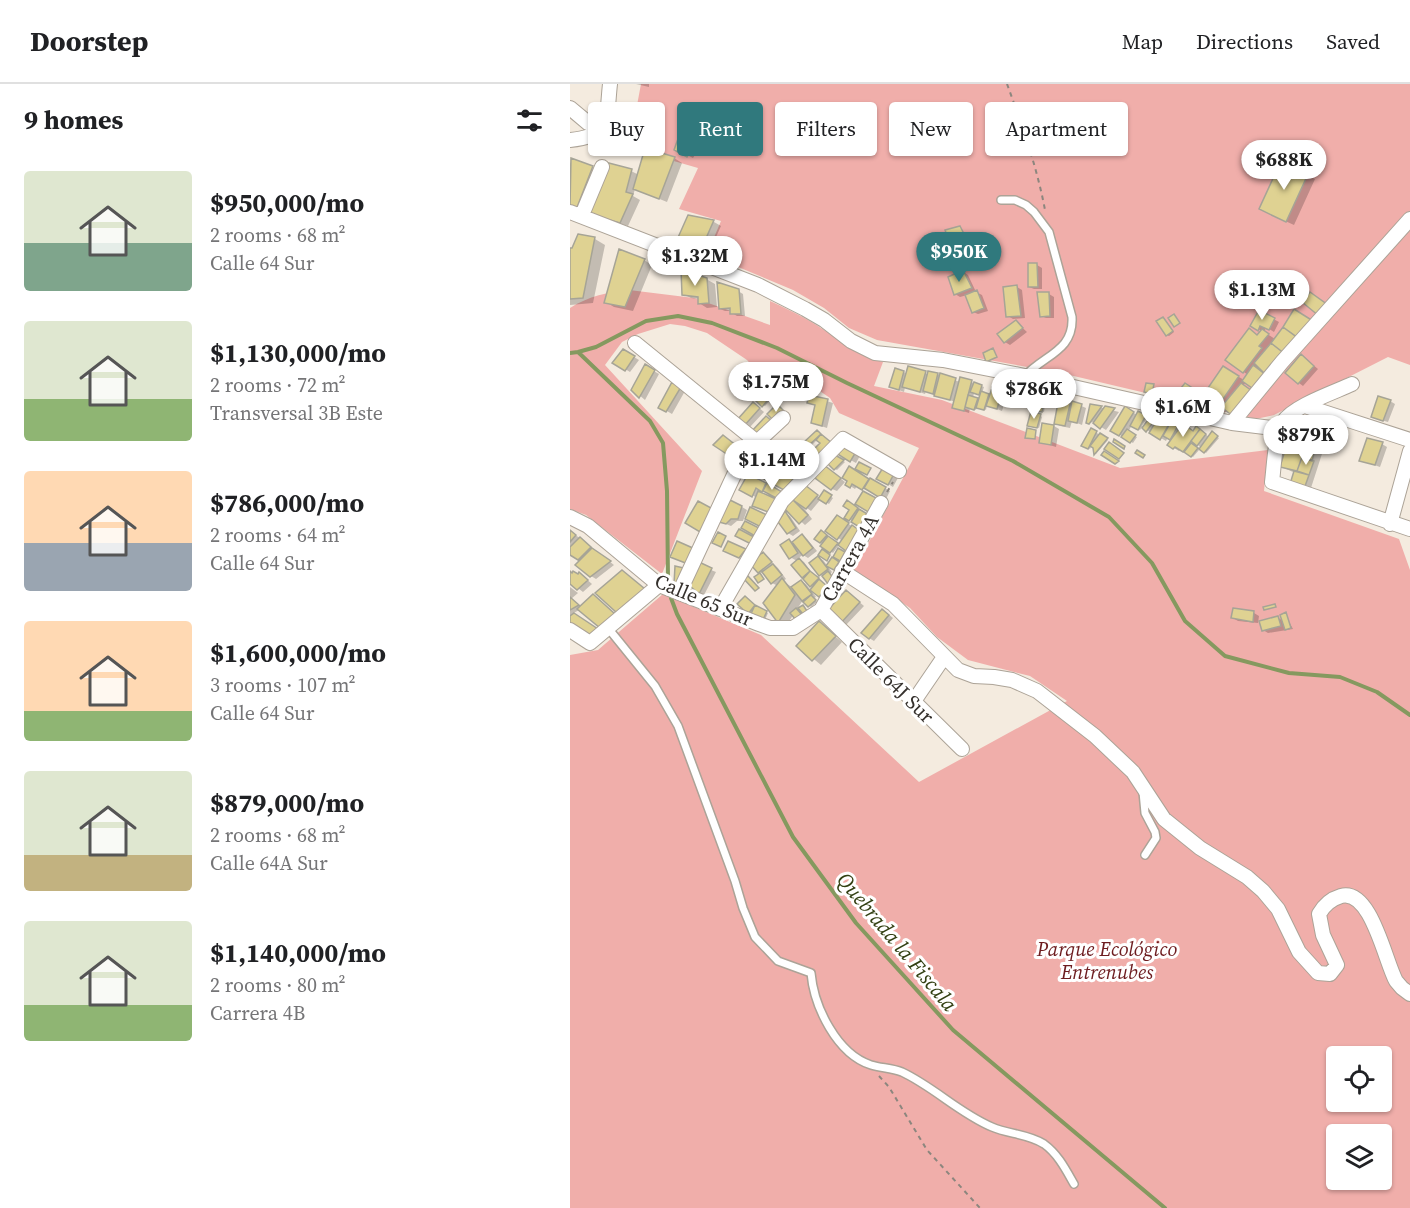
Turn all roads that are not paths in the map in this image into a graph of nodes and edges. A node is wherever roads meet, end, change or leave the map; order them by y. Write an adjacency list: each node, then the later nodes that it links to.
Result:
1 (610, 84): 2 (street)
2 (608, 102)
3 (570, 108): 4 (street)
4 (588, 123)
5 (588, 135): 6 (street)
6 (570, 140)
7 (602, 167): 9 (street)
8 (1001, 200): 12 (lane)
9 (576, 214): 12 (street)
10 (1410, 219): 16 (street)
11 (635, 343): 19 (street)
12 (1025, 376): 16 (street)
13 (1352, 384): 14 (street)
14 (1300, 409): 17 (street); 18 (street)
15 (783, 418): 19 (street)
16 (1232, 423): 17 (street)
17 (1280, 429): 24 (street)
18 (1410, 440)
19 (757, 442): 28 (street)
20 (1410, 451): 24 (street)
21 (899, 471): 29 (street)
22 (881, 503): 26 (street, Carrera 4A)
23 (570, 517): 27 (street, Calle 65 Sur)
24 (1390, 524): 25 (street)
25 (1410, 529)
26 (842, 572): 30 (street, Carrera 4A); 34 (street)
27 (659, 585): 28 (street, Calle 65 Sur); 31 (street)
28 (679, 593): 29 (street, Calle 65 Sur)
29 (720, 609): 32 (street, Calle 65 Sur)
30 (820, 610): 32 (street, Carrera 4A); 35 (street, Calle 64J Sur)
31 (608, 628): 33 (street); 40 (lane)
32 (785, 629)
33 (570, 630)
34 (944, 657): 35 (street); 37 (street)
35 (914, 701): 36 (street, Calle 64J Sur)
36 (962, 749)
37 (1144, 790): 38 (lane); 39 (street)
38 (1145, 855)
39 (1410, 994)
40 (1074, 1184)

